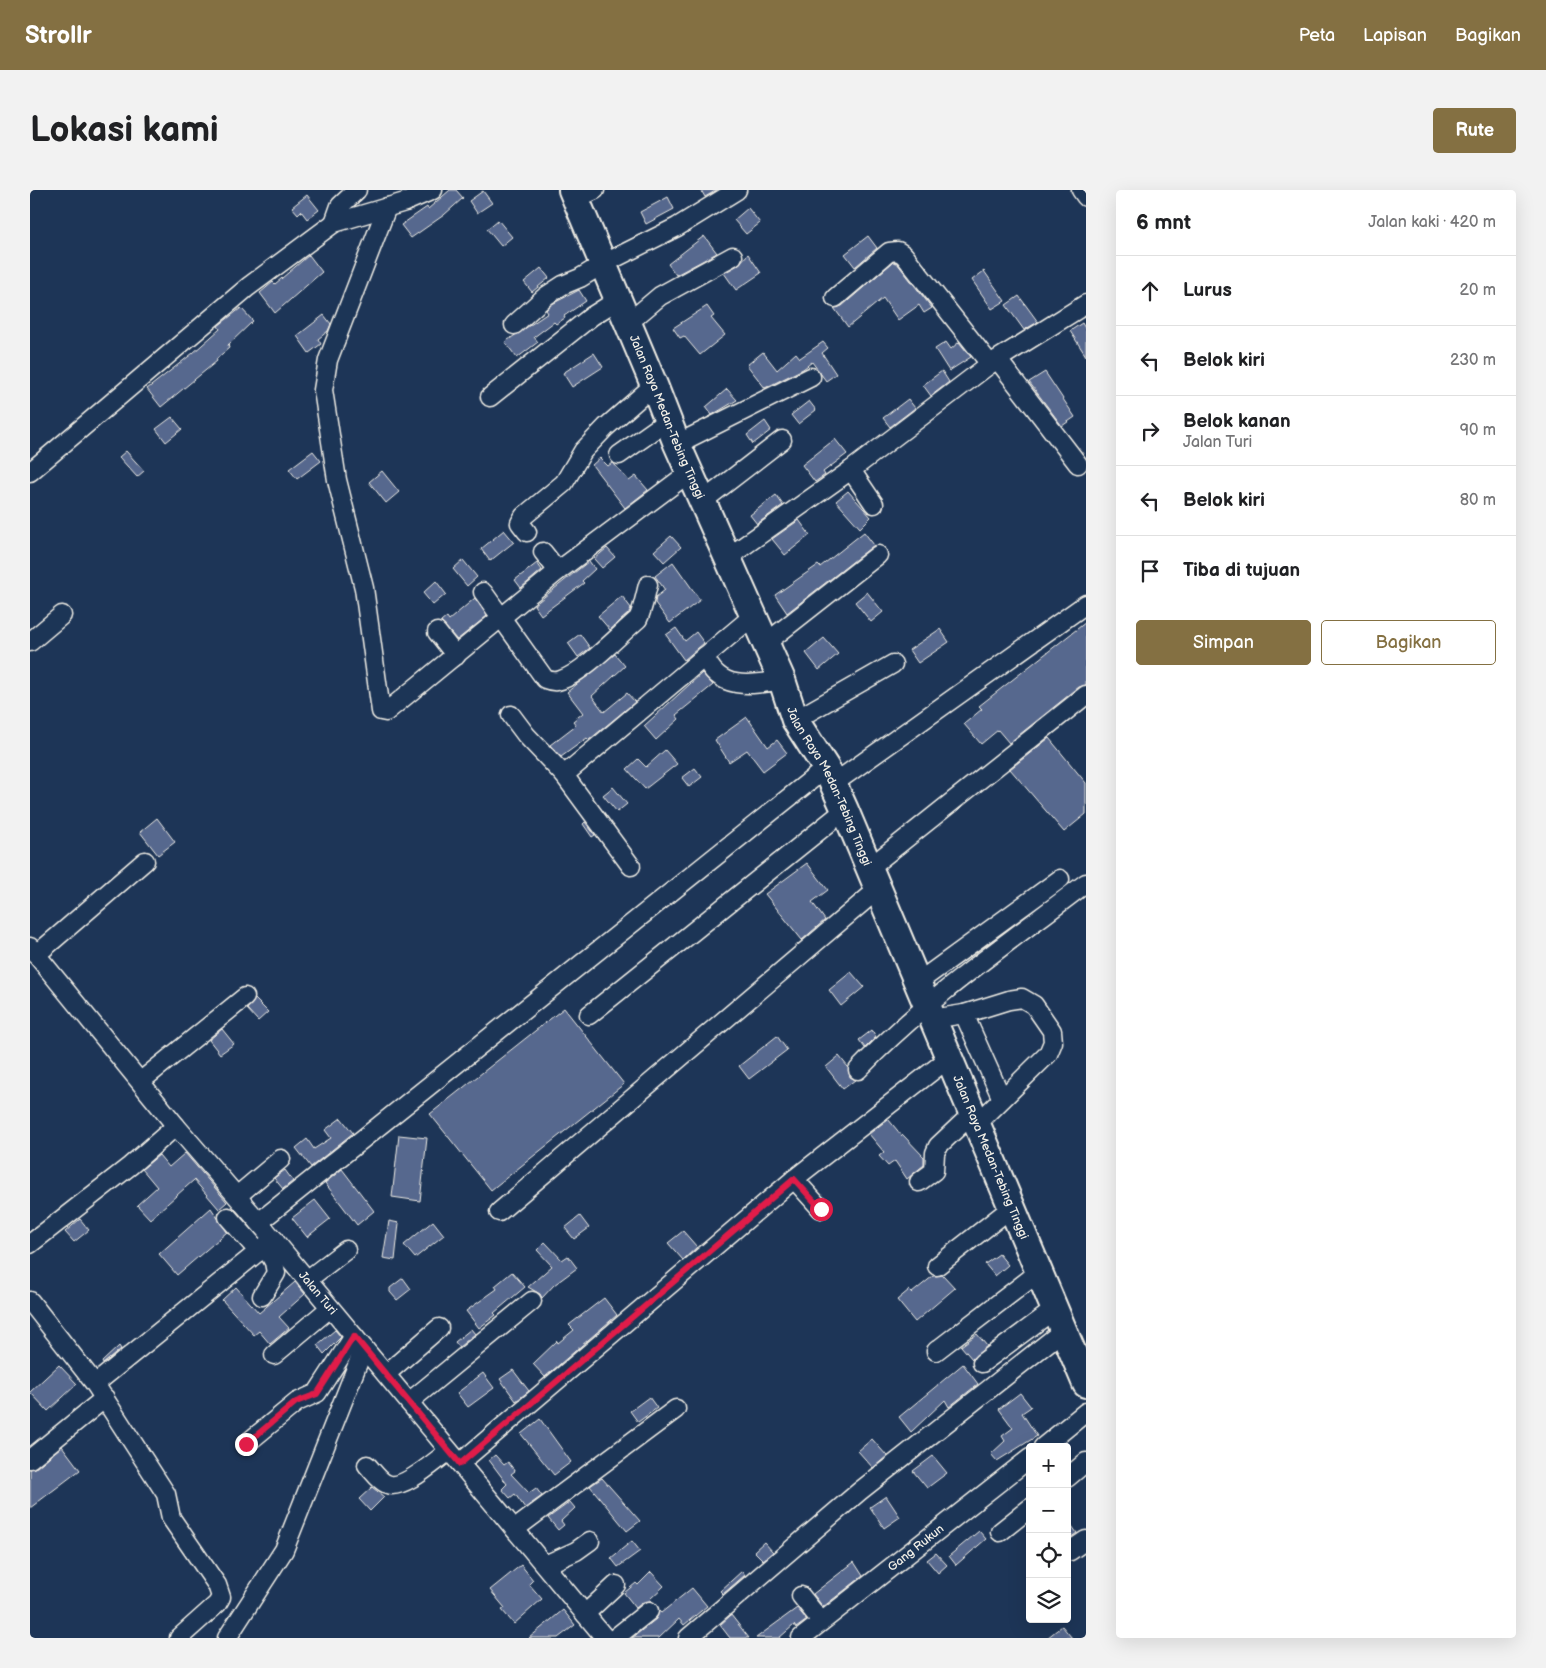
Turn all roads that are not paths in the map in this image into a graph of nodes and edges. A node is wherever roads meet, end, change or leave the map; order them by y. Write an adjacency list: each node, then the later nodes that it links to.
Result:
1 (356, 190): 9 (street)
2 (433, 190): 6 (street)
3 (737, 190): 11 (street)
4 (1081, 190): 7 (street)
5 (581, 193): 11 (highway, Jalan Raya Medan-Tebing Tinggi)
6 (402, 197): 8 (street)
7 (1086, 197)
8 (387, 207): 9 (street); 44 (street)
9 (334, 223): 26 (street)
10 (733, 256): 15 (street)
11 (603, 264): 13 (highway, Jalan Raya Medan-Tebing Tinggi); 16 (street)
12 (835, 298): 17 (street)
13 (619, 299): 15 (highway, Jalan Raya Medan-Tebing Tinggi); 20 (street)
14 (1086, 304): 17 (street)
15 (628, 323): 19 (highway, Jalan Raya Medan-Tebing Tinggi)
16 (514, 325)
17 (994, 362): 24 (street); 25 (street)
18 (811, 377): 21 (street)
19 (654, 385): 21 (highway, Jalan Raya Medan-Tebing Tinggi); 30 (street)
20 (490, 397)
21 (672, 432): 23 (street); 27 (highway, Jalan Raya Medan-Tebing Tinggi)
22 (782, 440): 28 (street)
23 (619, 455)
24 (1078, 464)
25 (851, 470): 29 (street); 33 (street)
26 (30, 472)
27 (690, 472): 28 (highway, Jalan Raya Medan-Tebing Tinggi); 34 (street)
28 (702, 501): 33 (highway, Jalan Raya Medan-Tebing Tinggi)
29 (874, 504)
30 (527, 532)
31 (543, 552): 34 (street)
32 (878, 555): 43 (street)
33 (727, 558): 39 (highway, Jalan Raya Medan-Tebing Tinggi)
34 (558, 571): 40 (street)
35 (648, 585): 40 (street)
36 (483, 592): 40 (street)
37 (1086, 604): 52 (street)
38 (62, 615): 42 (street)
39 (754, 616): 43 (highway, Jalan Raya Medan-Tebing Tinggi); 45 (street)
40 (502, 617): 44 (street)
41 (437, 632): 44 (street)
42 (30, 642)
43 (766, 643): 47 (highway, Jalan Raya Medan-Tebing Tinggi)
44 (456, 656)
45 (704, 656): 47 (street); 51 (street)
46 (893, 664): 50 (street)
47 (782, 680): 50 (highway, Jalan Raya Medan-Tebing Tinggi)
48 (1086, 695): 56 (street)
49 (511, 715): 51 (street)
50 (795, 720): 52 (highway, Jalan Raya Medan-Tebing Tinggi)
51 (564, 775): 55 (street)
52 (830, 776): 53 (highway, Jalan Raya Medan-Tebing Tinggi); 78 (street)
53 (845, 810): 56 (highway, Jalan Raya Medan-Tebing Tinggi); 63 (street)
54 (145, 861): 59 (street)
55 (631, 866)
56 (873, 879): 61 (highway, Jalan Raya Medan-Tebing Tinggi); 76 (street)
57 (1060, 879): 61 (street)
58 (1086, 884): 61 (street)
59 (33, 951): 66 (street, Jalan Turi)
60 (244, 997): 66 (street)
61 (925, 1003): 62 (street); 64 (highway, Jalan Raya Medan-Tebing Tinggi); 65 (street)
62 (964, 1014): 67 (street); 67 (street)
63 (589, 1015)
64 (949, 1058): 68 (highway, Jalan Raya Medan-Tebing Tinggi); 71 (street)
65 (858, 1070)
66 (141, 1080): 69 (street, Jalan Turi)
67 (1002, 1099): 68 (street)
68 (974, 1119): 72 (street); 74 (highway, Jalan Raya Medan-Tebing Tinggi)
69 (176, 1126): 73 (street, Jalan Turi); 79 (street)
70 (281, 1159): 73 (street)
71 (794, 1179): 75 (street); 103 (street)
72 (919, 1182)
73 (237, 1196): 78 (street, Jalan Turi)
74 (1011, 1208): 82 (street); 83 (highway, Jalan Raya Medan-Tebing Tinggi)
75 (821, 1209)
76 (499, 1212)
77 (228, 1217): 80 (street)
78 (259, 1222): 80 (street, Jalan Turi)
79 (30, 1244)
80 (266, 1246): 84 (street, Jalan Turi); 85 (street); 97 (street)
81 (346, 1250): 84 (street)
82 (937, 1266)
83 (1039, 1272): 89 (highway, Jalan Raya Medan-Tebing Tinggi); 92 (street)
84 (307, 1280): 88 (street, Jalan Turi)
85 (262, 1296)
86 (30, 1301): 97 (street)
87 (532, 1301): 98 (street)
88 (330, 1308): 91 (street, Jalan Turi); 93 (street)
89 (1060, 1320): 94 (street); 96 (highway, Jalan Raya Medan-Tebing Tinggi); 125 (street)
90 (440, 1328): 95 (street)
91 (359, 1342): 95 (street, Jalan Turi); 102 (street); 122 (street)
92 (936, 1351)
93 (274, 1355)
94 (982, 1363)
95 (386, 1374): 98 (street, Jalan Turi)
96 (1086, 1384)
97 (100, 1391): 104 (street); 121 (street)
98 (409, 1402): 103 (street, Jalan Turi)
99 (676, 1409): 110 (street)
100 (1086, 1412): 101 (street)
101 (1048, 1443)
102 (246, 1444)
103 (454, 1457): 107 (street); 110 (street, Jalan Turi)
104 (30, 1459)
105 (1026, 1461): 120 (street, Gang Rukun)
106 (1086, 1462): 108 (street)
107 (367, 1464)
108 (1071, 1475)
109 (1026, 1511): 111 (street)
110 (515, 1529): 115 (street, Jalan Turi)
111 (1000, 1532)
112 (1086, 1540): 114 (street)
113 (590, 1541): 115 (street)
114 (1071, 1550)
115 (546, 1565): 119 (street, Jalan Turi)
116 (616, 1585): 119 (street)
117 (801, 1596): 120 (street)
118 (649, 1611): 124 (street)
119 (585, 1614): 123 (street, Jalan Turi)
120 (821, 1621): 126 (street, Gang Rukun)
121 (179, 1638)
122 (227, 1638)
123 (605, 1638)
124 (615, 1638)
125 (688, 1638)
126 (801, 1638)

